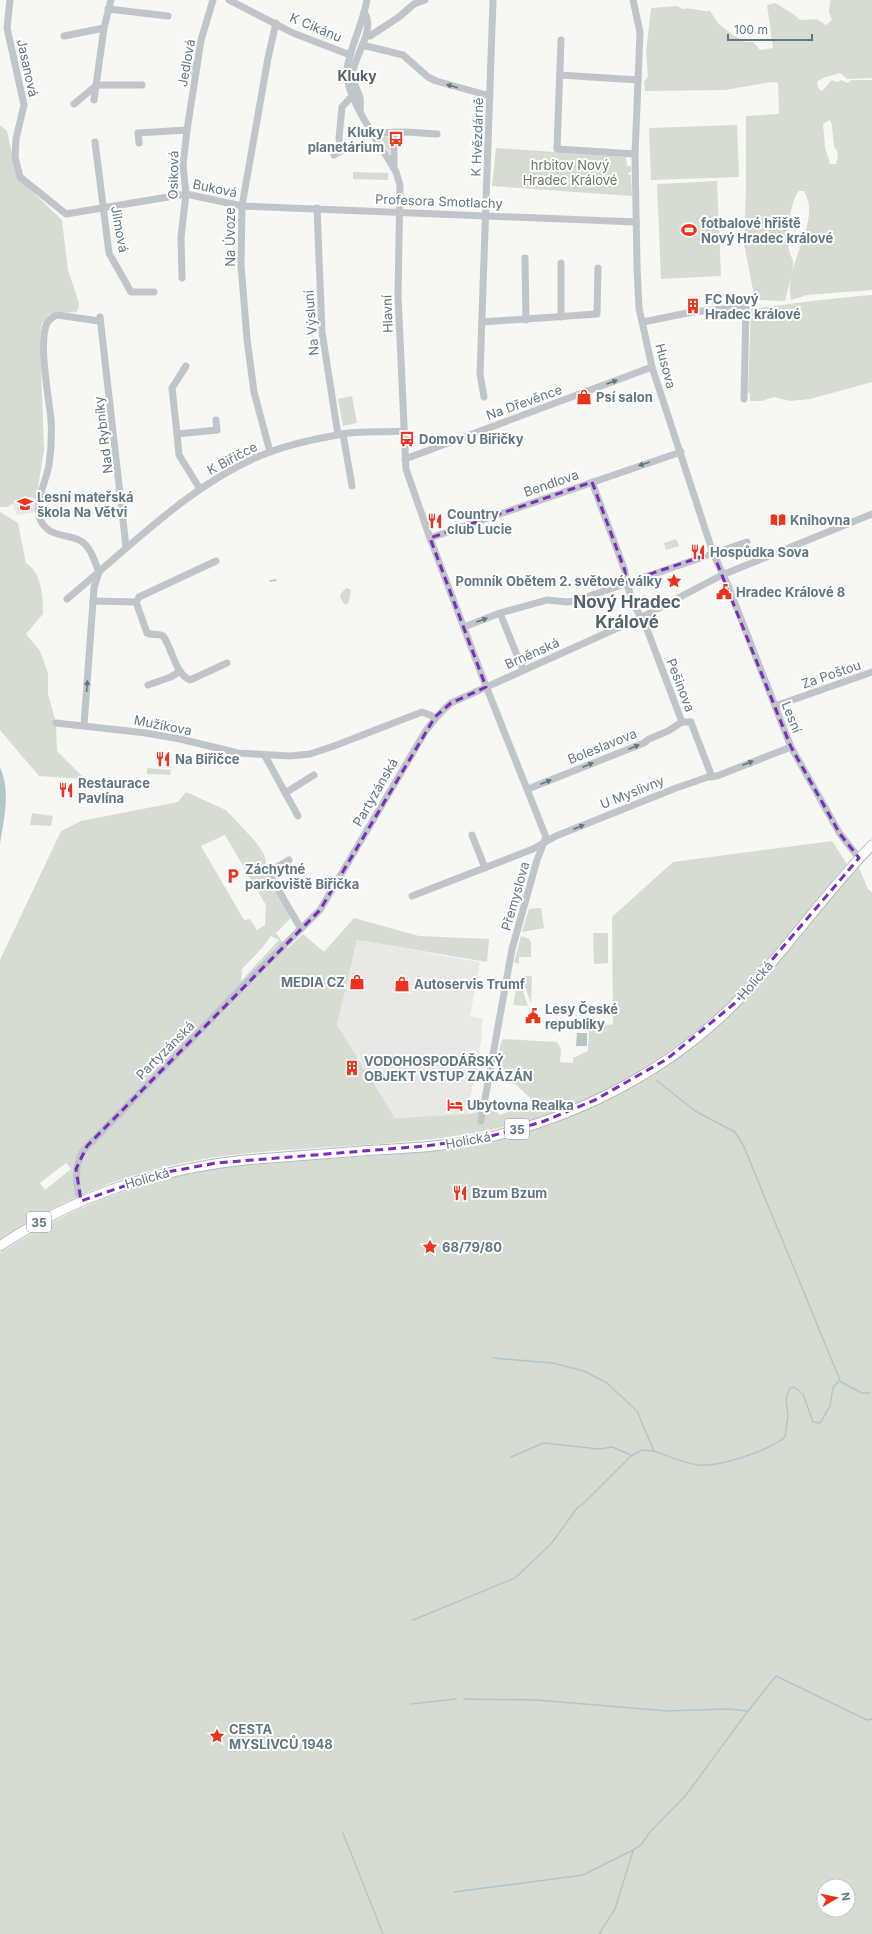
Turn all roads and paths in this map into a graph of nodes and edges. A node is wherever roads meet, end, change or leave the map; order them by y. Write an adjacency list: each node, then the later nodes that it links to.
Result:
1 (10, 0): 45 (street, Jasanová)
2 (111, 0): 10 (street)
3 (213, 0): 20 (street, Jedlová)
4 (229, 0): 13 (street, K Cikánu)
5 (367, 0): 11 (street, Hlavní)
6 (425, 0): 9 (street)
7 (493, 0): 27 (street, K Hvězdárně)
8 (633, 0): 23 (street, Husova)
9 (413, 2): 16 (street)
10 (108, 9): 12 (street); 14 (street)
11 (364, 12): 16 (street, Hlavní); 19 (street, Hlavní)
12 (168, 16)
13 (276, 23): 19 (street, K Cikánu); 41 (street, Na Úvoze)
14 (104, 28): 15 (street); 24 (street)
15 (64, 36)
16 (367, 36): 18 (street, Hlavní)
17 (561, 40): 22 (street)
18 (362, 45): 27 (street, one-way to 18); 30 (street, Hlavní)
19 (350, 55): 26 (street, Hlavní)
20 (197, 67): 21 (street); 31 (street, Jedlová)
21 (188, 74)
22 (560, 75): 23 (street); 37 (street)
23 (638, 80): 37 (street, Husova)
24 (97, 85): 25 (street); 28 (street); 29 (street)
25 (142, 85)
26 (352, 96): 30 (street, Hlavní); 38 (street)
27 (490, 96): 46 (street, K Hvězdárně)
28 (94, 100)
29 (74, 104)
30 (360, 111): 33 (street, Hlavní)
31 (187, 130): 36 (street, Osiková); 40 (street, Osiková)
32 (394, 132): 33 (street); 34 (street); 39 (street, Hlavní)
33 (374, 133): 39 (street, Hlavní)
34 (437, 134)
35 (95, 142): 42 (street, Jilmová)
36 (139, 143)
37 (635, 154): 47 (street, Husova)
38 (334, 155)
39 (394, 168): 44 (street, Hlavní)
40 (186, 194): 41 (street, Buková); 42 (street, Buková); 51 (street, Osiková)
41 (242, 206): 43 (street, Profesora Smotlachy); 65 (street, Na Úvoze)
42 (104, 208): 45 (street, Buková); 52 (street, Jilmová)
43 (318, 208): 44 (street, Profesora Smotlachy); 64 (street, Na Výsluní)
44 (399, 212): 46 (street, Profesora Smotlachy); 62 (street, Hlavní)
45 (66, 214)
46 (486, 215): 47 (street, Profesora Smotlachy); 55 (street, K Hvězdárně)
47 (636, 222): 56 (street, Husova)
48 (526, 258): 54 (street)
49 (561, 263): 53 (street)
50 (598, 268): 53 (street)
51 (182, 278)
52 (154, 292)
53 (561, 317): 54 (street)
54 (526, 320): 55 (street)
55 (482, 322): 59 (street, K Hvězdárně)
56 (643, 322): 58 (street, Husova); 60 (street)
57 (186, 366): 63 (street)
58 (652, 367): 66 (street, Husova); 67 (street, Na Dřevěnce, one-way to 58)
59 (484, 397)
60 (744, 399)
61 (216, 420): 63 (street)
62 (404, 432): 64 (street, K Biřičce); 67 (street, Hlavní)
63 (177, 434): 70 (street)
64 (341, 434): 65 (street, K Biřičce); 69 (street, Na Výsluní)
65 (270, 452): 70 (street, K Biřičce)
66 (681, 452): 68 (street, Bendlova, one-way to 68); 75 (street, Husova)
67 (405, 459): 72 (street, Hlavní)
68 (592, 482): 72 (street, Bendlova); 79 (street, Pešinova)
69 (352, 486)
70 (200, 489): 74 (street, K Biřičce)
71 (872, 514): 78 (street, Brněnská)
72 (430, 538): 85 (street, Přemyslova)
73 (747, 542): 75 (street)
74 (126, 547): 77 (street, K Biřičce); 77 (street, Nad Rybníky)
75 (713, 553): 78 (street, Husova); 79 (street)
76 (216, 561): 82 (street)
77 (99, 572): 80 (street, K Biřičce); 81 (street)
78 (722, 575): 84 (street, Brněnská); 92 (street, Lesní)
79 (626, 582): 83 (street); 84 (street, Pešinova)
80 (67, 599)
81 (94, 601): 82 (street); 96 (street, one-way to 81)
82 (136, 602): 88 (street)
83 (500, 613): 85 (street, one-way to 83); 87 (street)
84 (642, 617): 87 (street, Brněnská); 94 (street, Pešinova)
85 (464, 627): 91 (street, Přemyslova)
86 (227, 663): 88 (street)
87 (523, 670): 91 (street, Brněnská)
88 (180, 671): 90 (street)
89 (872, 672): 92 (street, Za Poštou)
90 (148, 685)
91 (487, 687): 93 (street, Partyzánská); 101 (street, Přemyslova)
92 (775, 706): 97 (street, Lesní)
93 (435, 717): 98 (street, Mužíkova); 111 (street, Partyzánská)
94 (682, 722): 100 (street, Pešinova); 101 (street, Boleslavova, one-way to 94)
95 (56, 723): 96 (street, Mužíkova)
96 (84, 725): 98 (street, Mužíkova)
97 (792, 747): 100 (street, U Myslivny, one-way to 97); 107 (street, Lesní)
98 (265, 756): 102 (street)
99 (314, 775): 102 (street)
100 (712, 777): 105 (street, U Myslivny, one-way to 100)
101 (528, 789): 105 (street, Přemyslova)
102 (285, 793): 103 (street)
103 (298, 816)
104 (472, 835): 109 (street)
105 (544, 844): 109 (street, U Myslivny); 112 (street, Přemyslova)
106 (872, 845): 107 (main road, Holická / 35)
107 (859, 858): 113 (main road, Holická / 35)
108 (289, 860): 111 (street)
109 (485, 868): 110 (street, U Myslivny)
110 (412, 896)
111 (301, 929): 113 (street, Partyzánská)
112 (481, 1121)
113 (80, 1201): 114 (main road, 35)
114 (0, 1246)

